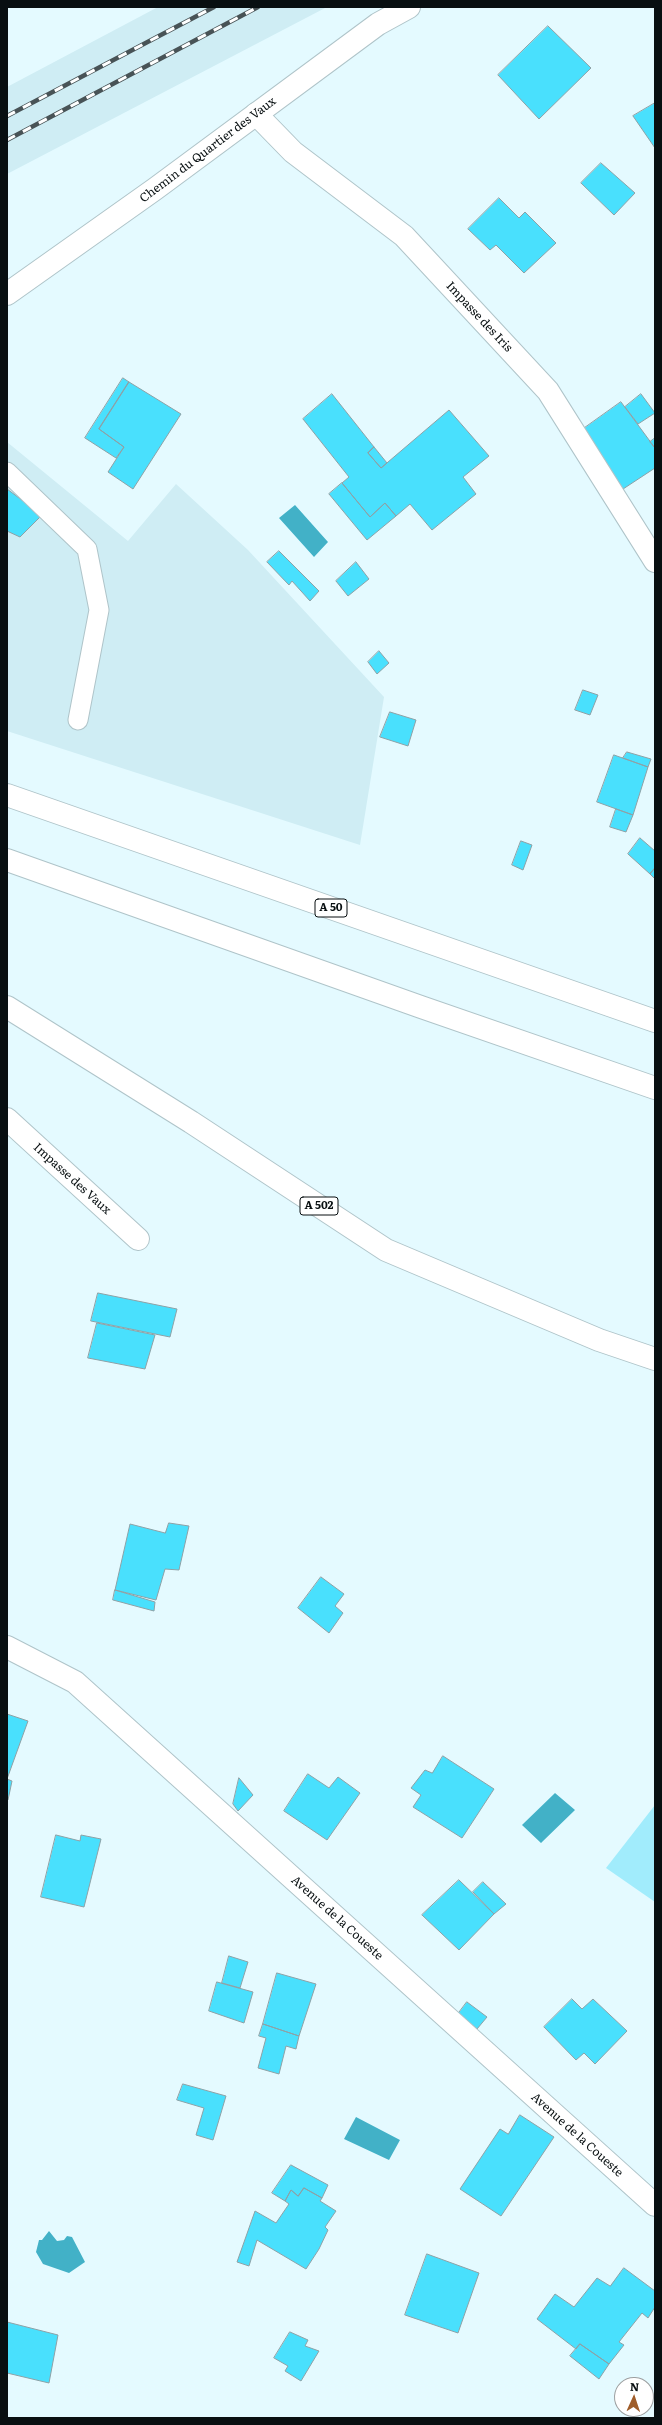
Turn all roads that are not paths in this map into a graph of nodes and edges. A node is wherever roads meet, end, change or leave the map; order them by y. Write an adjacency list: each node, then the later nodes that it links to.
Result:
1 (409, 7): 2 (main road, Chemin du Quartier des Vaux)
2 (256, 114): 3 (main road, Chemin du Quartier des Vaux); 5 (main road, Impasse des Iris)
3 (7, 294)
4 (7, 472): 6 (lane)
5 (655, 561)
6 (78, 720)
7 (7, 795): 10 (main road, A 50)
8 (7, 860): 11 (main road)
9 (7, 1007): 14 (main road, A 502)
10 (655, 1021)
11 (655, 1088)
12 (7, 1119): 13 (main road, Impasse des Vaux)
13 (138, 1238)
14 (655, 1359)
15 (7, 1647): 16 (main road, Avenue de la Coueste)
16 (655, 2205)

